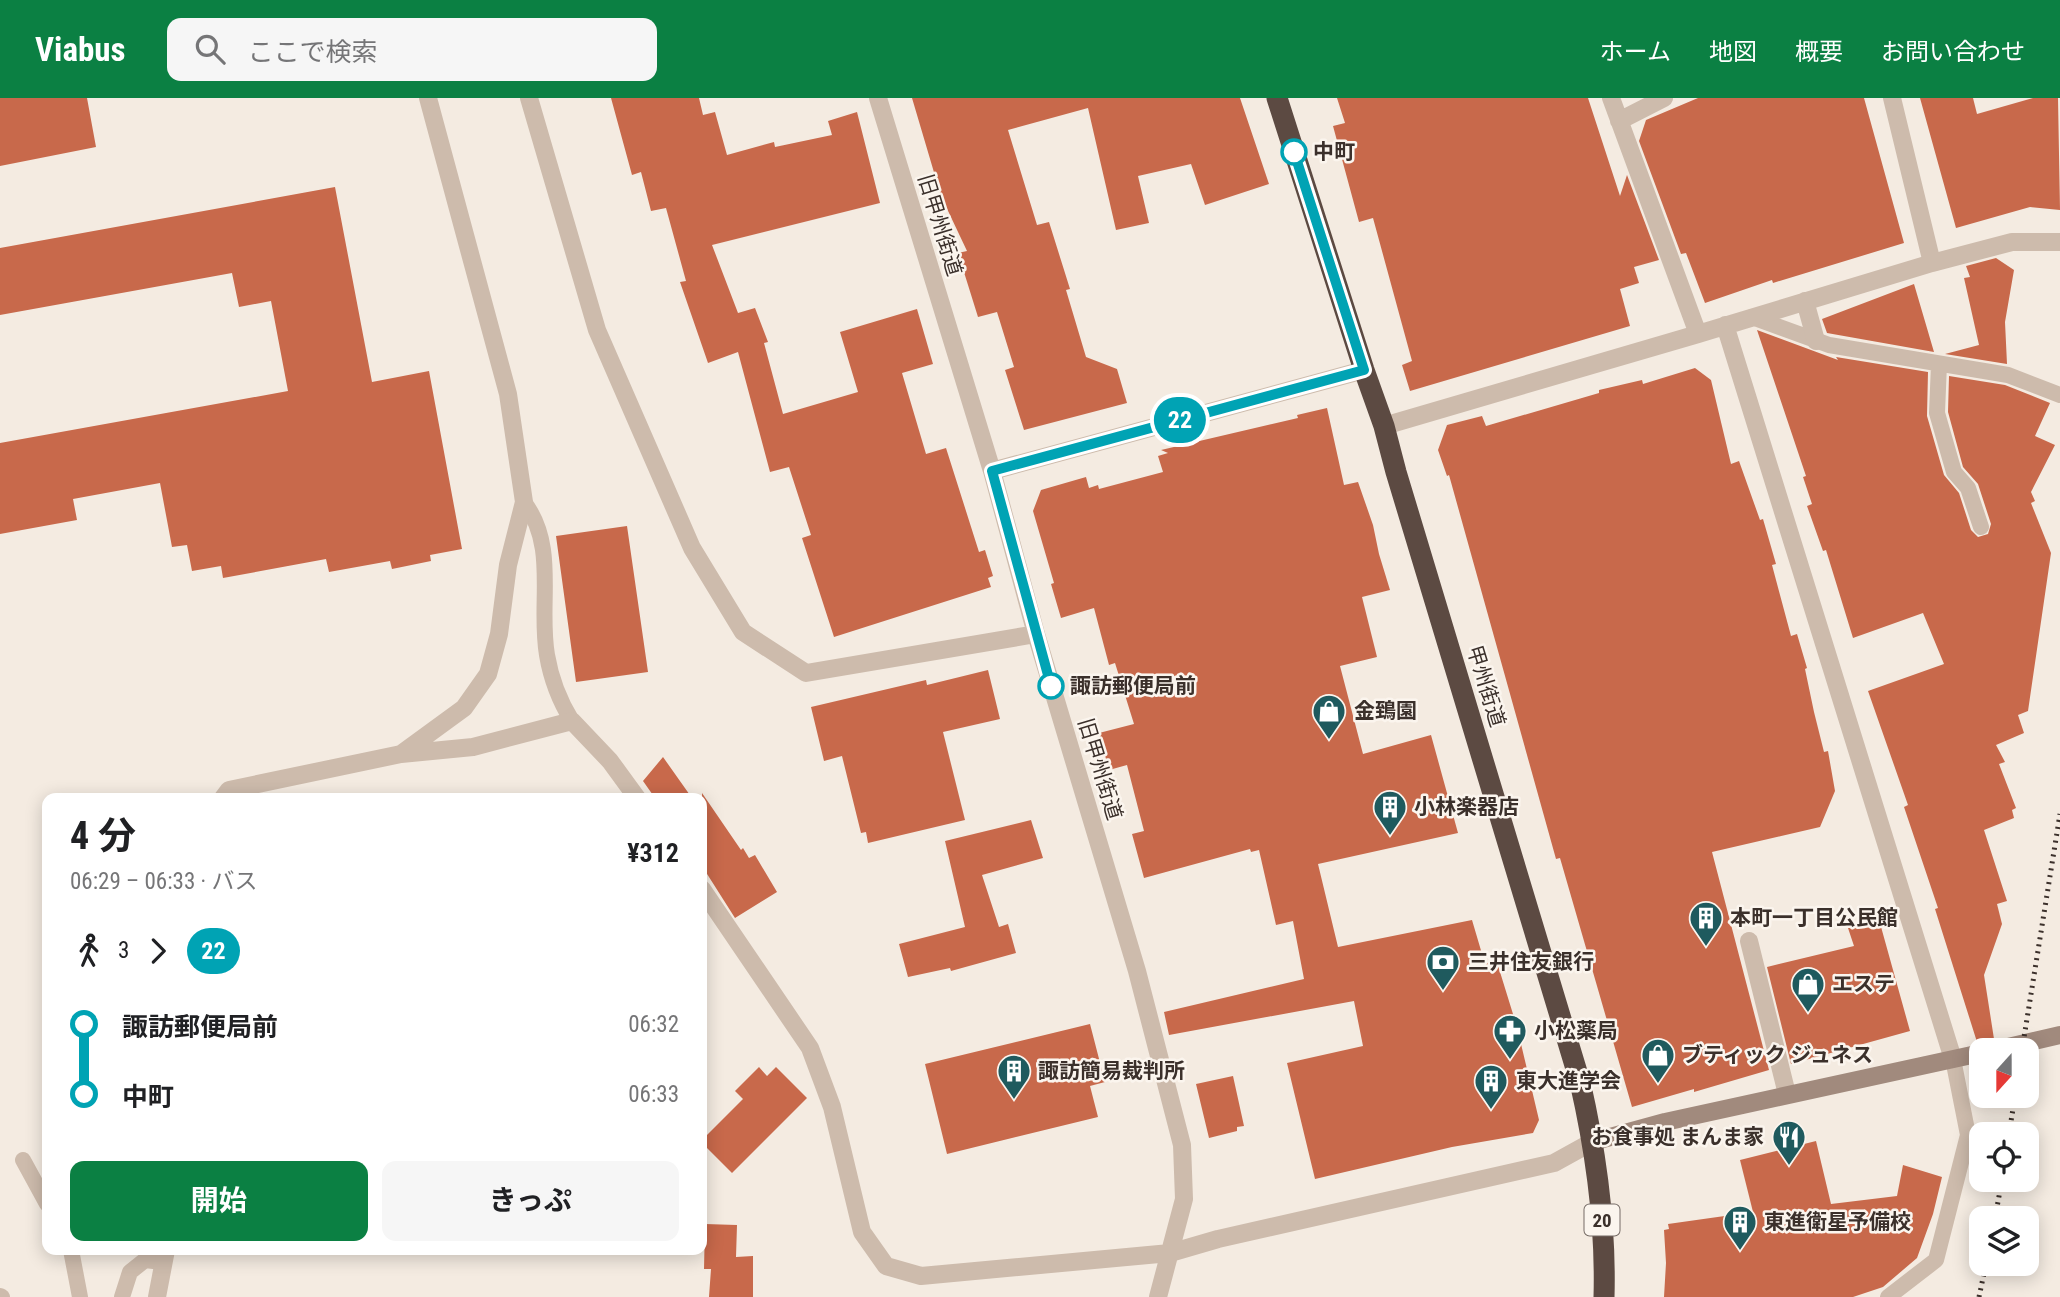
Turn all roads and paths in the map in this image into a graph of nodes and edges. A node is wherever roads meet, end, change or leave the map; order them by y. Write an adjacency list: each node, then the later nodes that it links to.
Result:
1 (428, 98): 21 (street)
2 (529, 98): 23 (street)
3 (878, 98): 20 (street, 旧甲州街道)
4 (1277, 98): 17 (highway, 甲州街道 / 20)
5 (1611, 98): 8 (street)
6 (1664, 98): 8 (street)
7 (1892, 98): 10 (street)
8 (1619, 121): 14 (street)
9 (2060, 242): 10 (street)
10 (1932, 263): 11 (street)
11 (1805, 301): 12 (street); 15 (street)
12 (1752, 317): 13 (street); 15 (lane)
13 (1725, 325): 14 (street); 33 (street)
14 (1698, 334): 19 (street)
15 (1816, 341): 16 (lane)
16 (1939, 365): 18 (lane); 22 (lane)
17 (1364, 370): 19 (highway, 甲州街道 / 20); 20 (street)
18 (2060, 395)
19 (1384, 426): 35 (highway, 甲州街道 / 20)
20 (992, 471): 23 (street, 旧甲州街道)
21 (524, 502): 24 (lane); 25 (street)
22 (1981, 527)
23 (1036, 634): 38 (street, 旧甲州街道)
24 (572, 721): 25 (street); 27 (street)
25 (401, 754): 26 (street)
26 (227, 793)
27 (633, 793)
28 (707, 897): 38 (street)
29 (1749, 941): 34 (street)
30 (2060, 1035): 31 (street)
31 (2039, 1040)
32 (1969, 1056): 33 (street)
33 (1953, 1059): 34 (street); 46 (lane)
34 (1787, 1094): 35 (street)
35 (1592, 1142): 38 (street); 45 (highway, 甲州街道 / 20)
36 (23, 1160): 37 (lane)
37 (42, 1195)
38 (1170, 1253): 44 (street, 旧甲州街道)
39 (72, 1255): 41 (lane)
40 (164, 1256): 42 (lane); 43 (street)
41 (80, 1297)
42 (122, 1297)
43 (157, 1297)
44 (1158, 1297)
45 (1604, 1297)
46 (1888, 1297)

